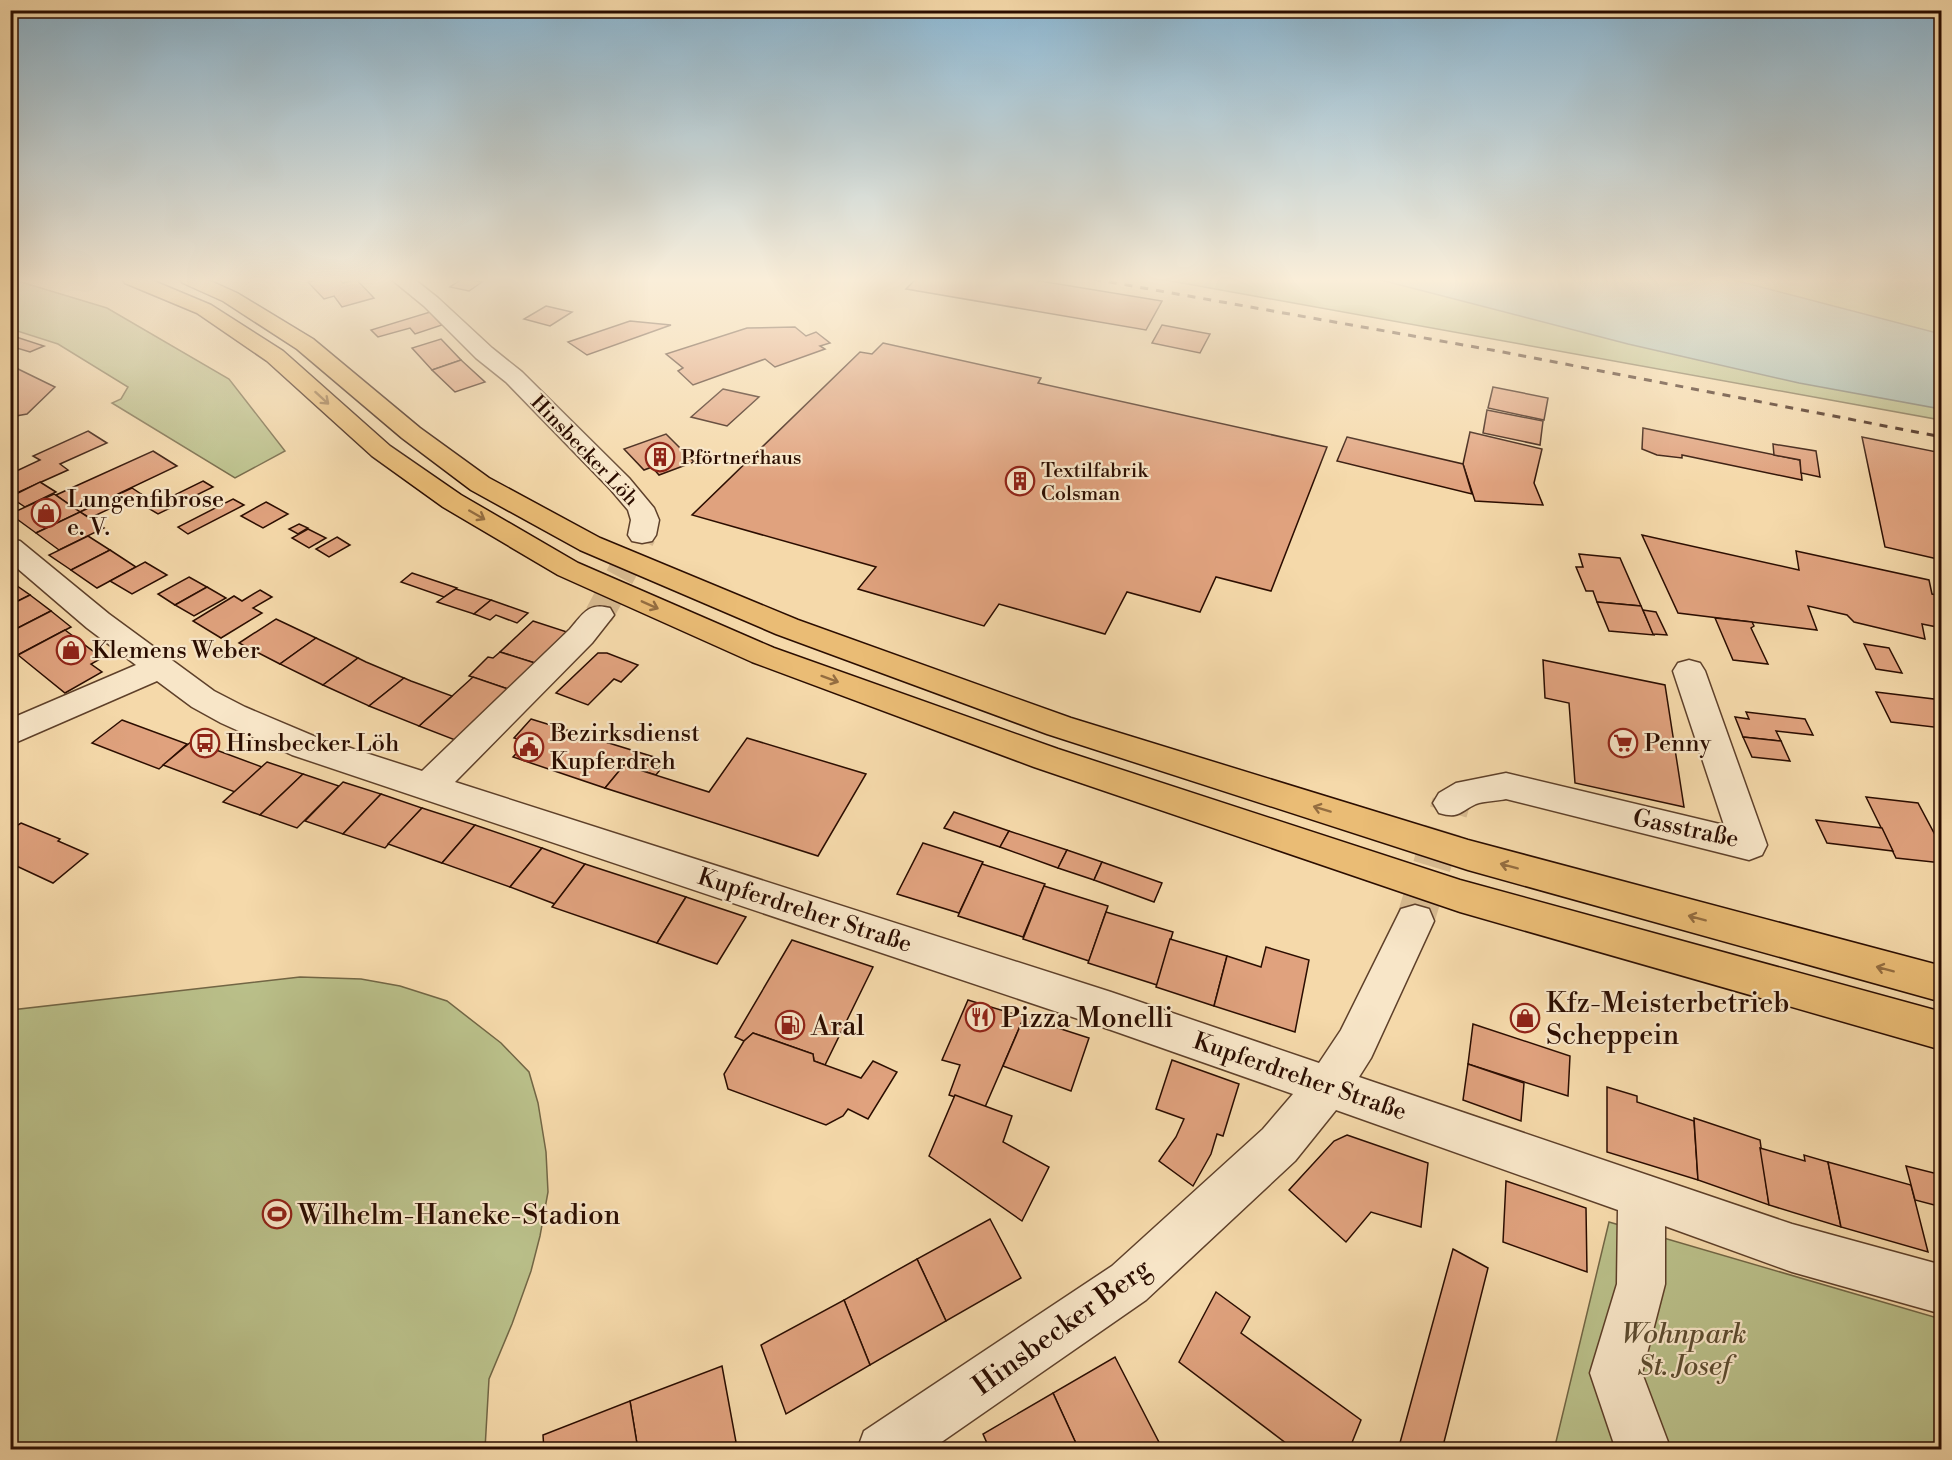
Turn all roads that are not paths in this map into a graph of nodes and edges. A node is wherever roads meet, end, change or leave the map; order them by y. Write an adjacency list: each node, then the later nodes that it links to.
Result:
1 (262, 347): 14 (highway, one-way to 14)
2 (309, 347): 13 (highway, one-way to 2)
3 (478, 347): 4 (street, Hinsbecker Löh)
4 (642, 535)
5 (10, 547): 7 (street, Kupferdreher Straße)
6 (599, 615): 10 (street)
7 (161, 667): 9 (street); 10 (street, Kupferdreher Straße)
8 (1689, 671): 11 (street, Gasstraße)
9 (10, 733)
10 (428, 787): 15 (street, Kupferdreher Straße)
11 (1451, 802)
12 (1414, 921): 15 (street)
13 (1941, 984)
14 (1941, 1031)
15 (1328, 1086): 16 (street, Kupferdreher Straße); 18 (street, Hinsbecker Berg)
16 (1641, 1197): 17 (street, Kupferdreher Straße); 19 (street)
17 (1941, 1290)
18 (902, 1444)
19 (1645, 1449)

